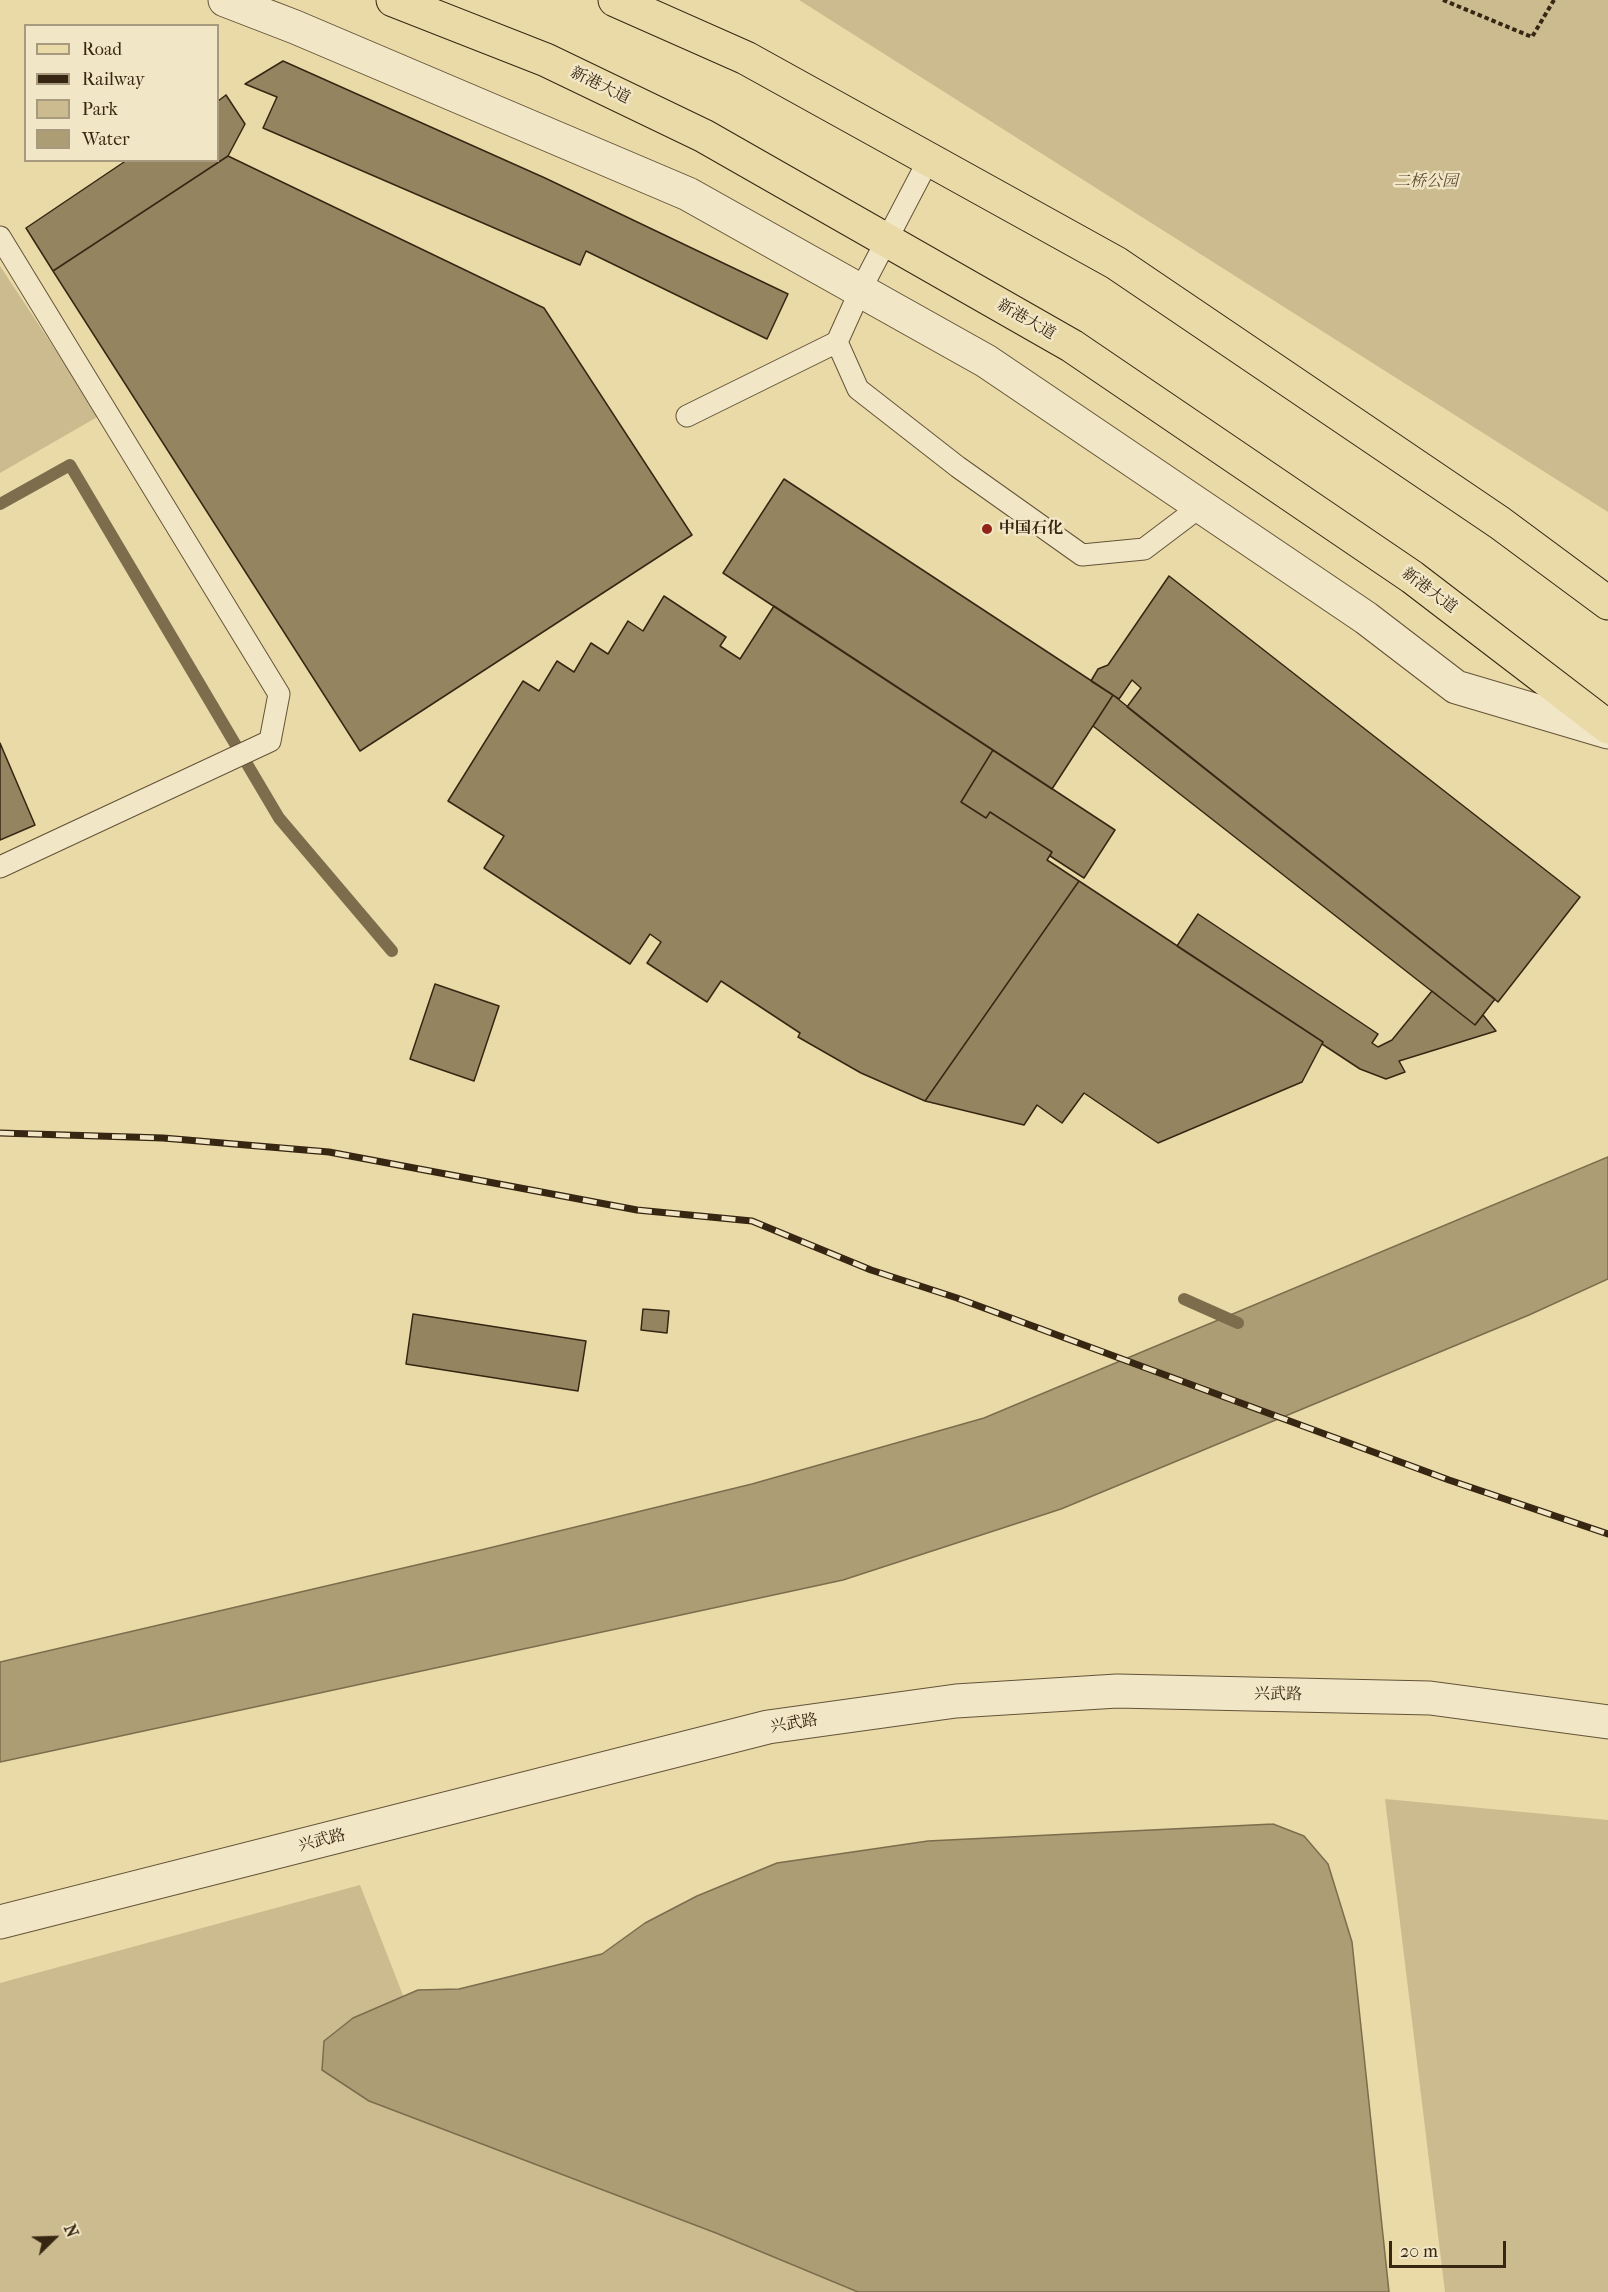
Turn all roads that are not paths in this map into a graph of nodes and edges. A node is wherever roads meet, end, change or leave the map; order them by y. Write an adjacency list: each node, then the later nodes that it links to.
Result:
1 (225, 0): 7 (street)
2 (393, 0): 6 (main road, 新港大道)
3 (615, 0): 4 (main road)
4 (929, 159): 6 (lane); 11 (main road)
5 (0, 237): 14 (lane)
6 (886, 240): 7 (lane); 12 (main road, 新港大道)
7 (860, 291): 8 (lane); 10 (street)
8 (837, 342): 9 (lane); 10 (lane)
9 (687, 416)
10 (1201, 506): 13 (street)
11 (1608, 603)
12 (1608, 727)
13 (1608, 732)
14 (0, 867)
15 (1608, 1722): 16 (street, 兴武路)
16 (0, 1922)

